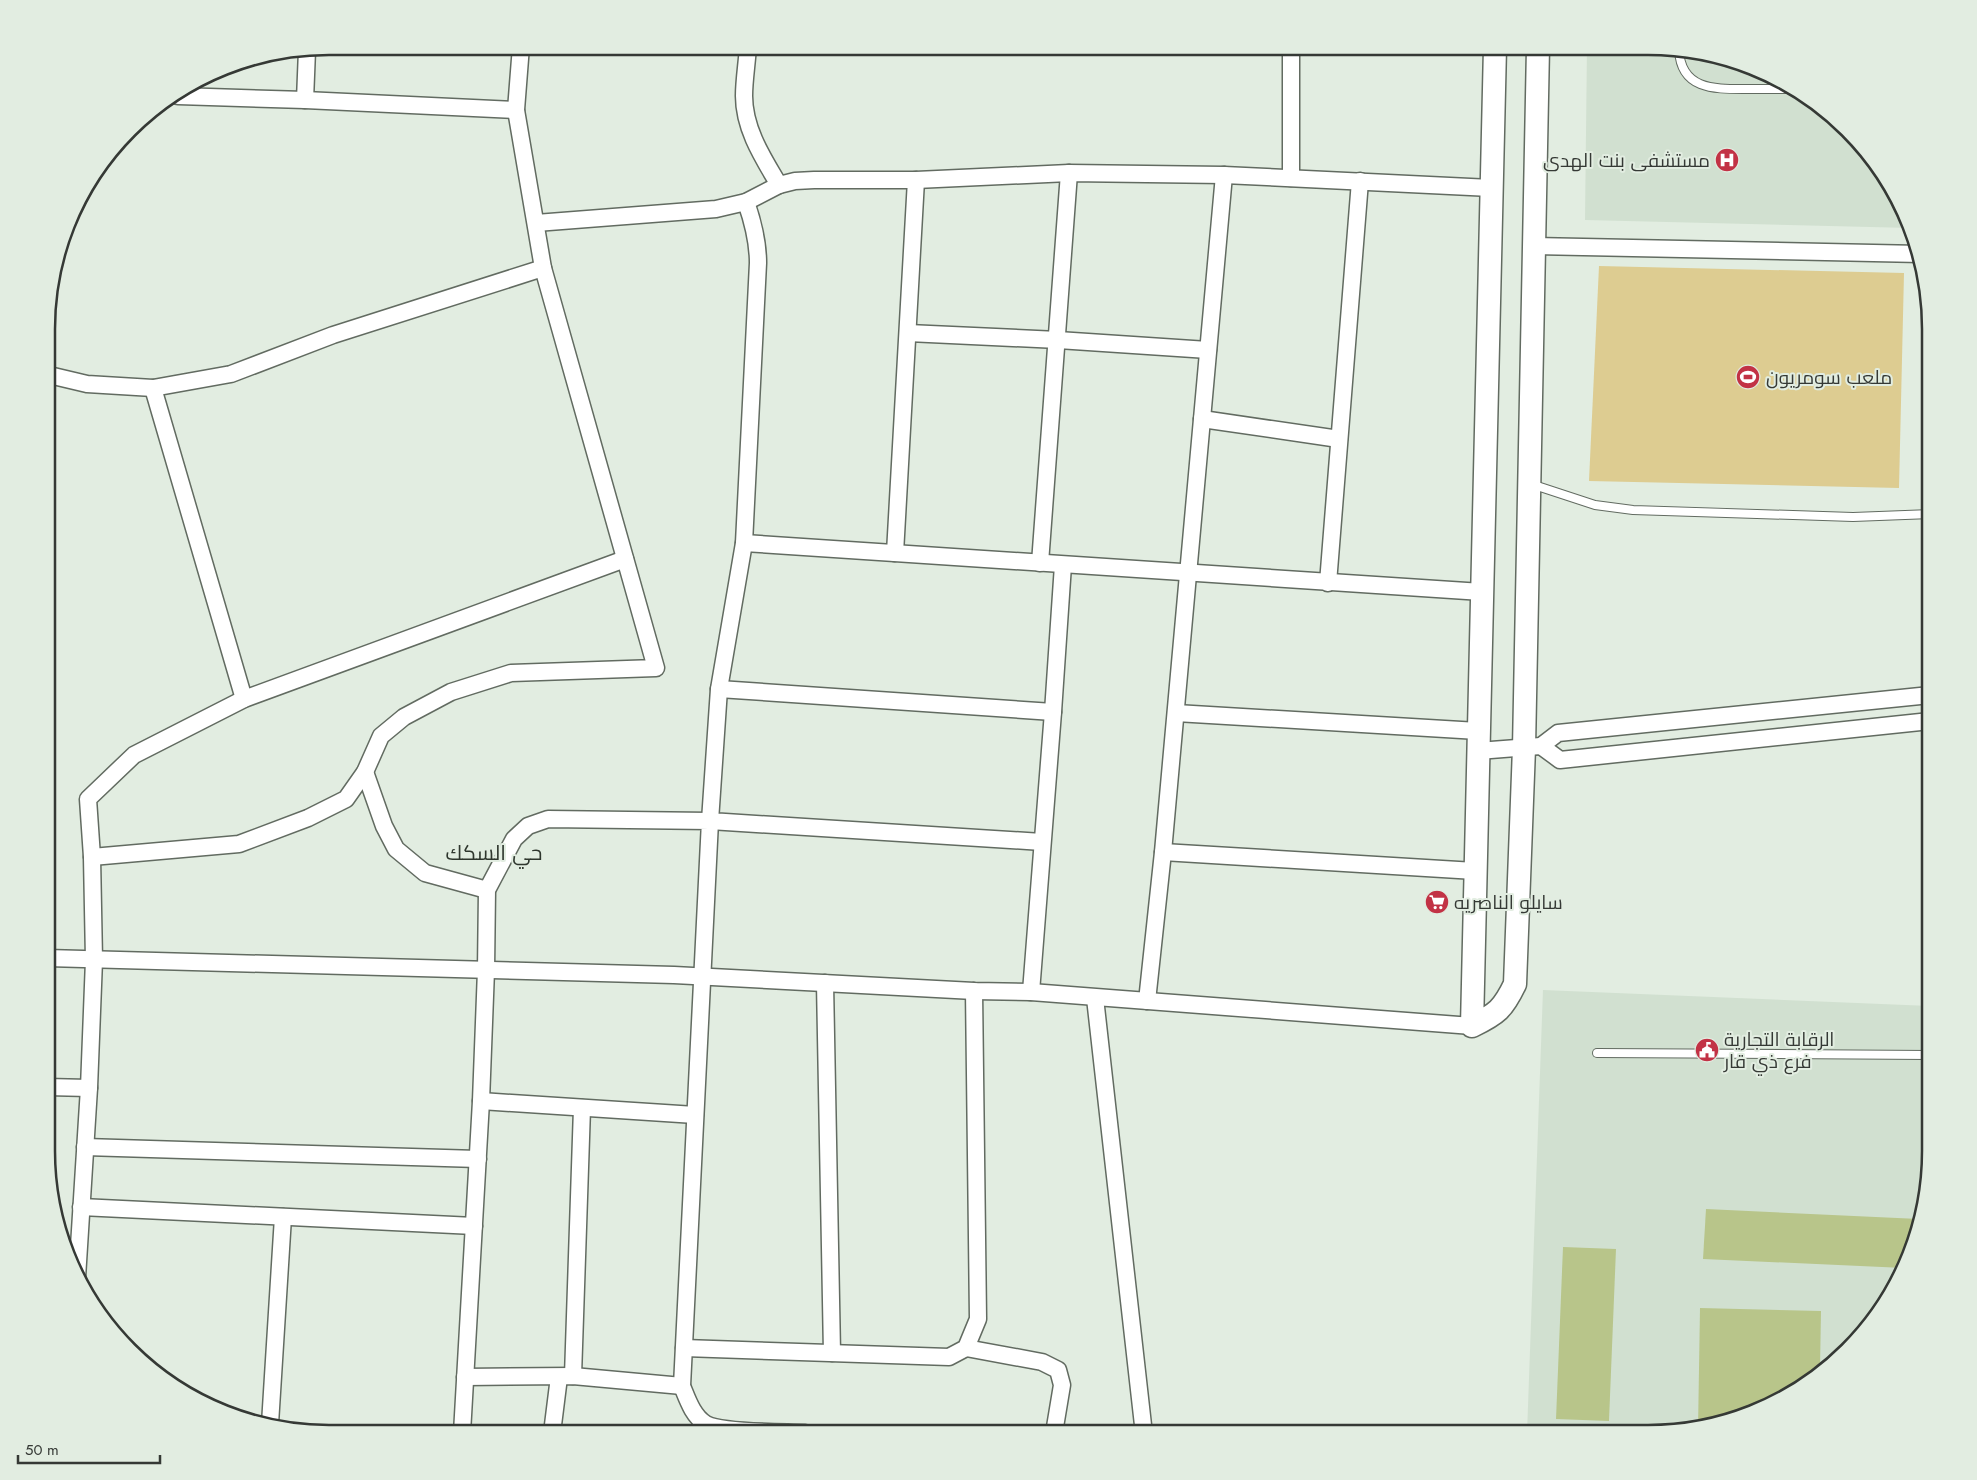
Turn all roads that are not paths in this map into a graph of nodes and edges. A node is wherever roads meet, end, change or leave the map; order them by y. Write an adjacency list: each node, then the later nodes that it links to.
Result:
1 (520, 55): 11 (street)
2 (747, 55): 17 (street)
3 (1291, 55): 14 (street)
4 (1495, 55): 18 (street)
5 (1538, 55): 21 (street)
6 (307, 56): 10 (street)
7 (1679, 57): 8 (lane)
8 (1780, 89)
9 (185, 96): 10 (street)
10 (305, 100): 11 (street)
11 (516, 110): 20 (street)
12 (1069, 173): 13 (street); 15 (street); 25 (street)
13 (1224, 175): 14 (street); 26 (street)
14 (1291, 178): 16 (street)
15 (916, 180): 17 (street); 24 (street)
16 (1360, 181): 18 (street); 30 (street)
17 (779, 185): 19 (street)
18 (1491, 188): 40 (street)
19 (746, 202): 20 (street); 33 (street)
20 (536, 223): 23 (street)
21 (1534, 246): 22 (street); 31 (street)
22 (1912, 254)
23 (543, 268): 28 (street); 35 (street)
24 (908, 333): 25 (street); 34 (street)
25 (1058, 340): 26 (street); 36 (street)
26 (1208, 350): 29 (street)
27 (55, 377): 28 (street)
28 (153, 388): 43 (street)
29 (1202, 419): 30 (street); 38 (street)
30 (1339, 439): 39 (street)
31 (1529, 483): 32 (lane); 48 (street)
32 (1922, 514)
33 (744, 543): 34 (street); 41 (street)
34 (896, 553): 36 (street)
35 (625, 559): 43 (street); 49 (street)
36 (1040, 564): 37 (street)
37 (1063, 564): 38 (street); 44 (street)
38 (1188, 572): 39 (street); 45 (street)
39 (1328, 583): 40 (street)
40 (1482, 592): 47 (street)
41 (719, 689): 44 (street); 50 (street)
42 (1922, 696): 48 (street)
43 (244, 699): 53 (street)
44 (1053, 712): 51 (street)
45 (1176, 713): 47 (street); 52 (street)
46 (1922, 723): 48 (street)
47 (1478, 741): 48 (street); 54 (street)
48 (1532, 747): 65 (street)
49 (365, 772): 53 (street); 55 (street)
50 (710, 821): 51 (street); 55 (street); 59 (street)
51 (1042, 842): 62 (street)
52 (1163, 852): 54 (street); 64 (street)
53 (92, 857): 57 (street)
54 (1475, 871): 65 (street)
55 (488, 890): 58 (street)
56 (55, 958): 57 (street)
57 (94, 960): 58 (street); 69 (street)
58 (486, 970): 59 (street); 70 (street)
59 (702, 976): 60 (street); 72 (street)
60 (825, 983): 61 (street); 81 (street)
61 (974, 991): 62 (street); 80 (street)
62 (1031, 992): 63 (street)
63 (1095, 998): 64 (street); 90 (street)
64 (1147, 1001): 65 (street)
65 (1472, 1026)
66 (1597, 1053): 67 (lane)
67 (1922, 1056)
68 (55, 1087): 69 (street)
69 (89, 1088): 73 (street)
70 (481, 1102): 71 (street); 74 (street)
71 (582, 1108): 72 (street); 82 (street)
72 (695, 1115): 79 (street)
73 (85, 1147): 74 (street); 75 (street)
74 (478, 1159): 77 (street)
75 (81, 1207): 76 (street); 78 (street)
76 (283, 1217): 77 (street); 85 (street)
77 (474, 1226): 83 (street)
78 (78, 1261)
79 (684, 1348): 81 (street); 84 (street)
80 (966, 1348): 81 (street); 89 (street)
81 (832, 1353)
82 (566, 1376): 83 (street); 84 (street); 87 (street)
83 (465, 1377): 86 (street)
84 (682, 1386): 88 (street)
85 (270, 1419)
86 (462, 1425)
87 (554, 1425)
88 (708, 1425)
89 (1055, 1425)
90 (1143, 1425)

